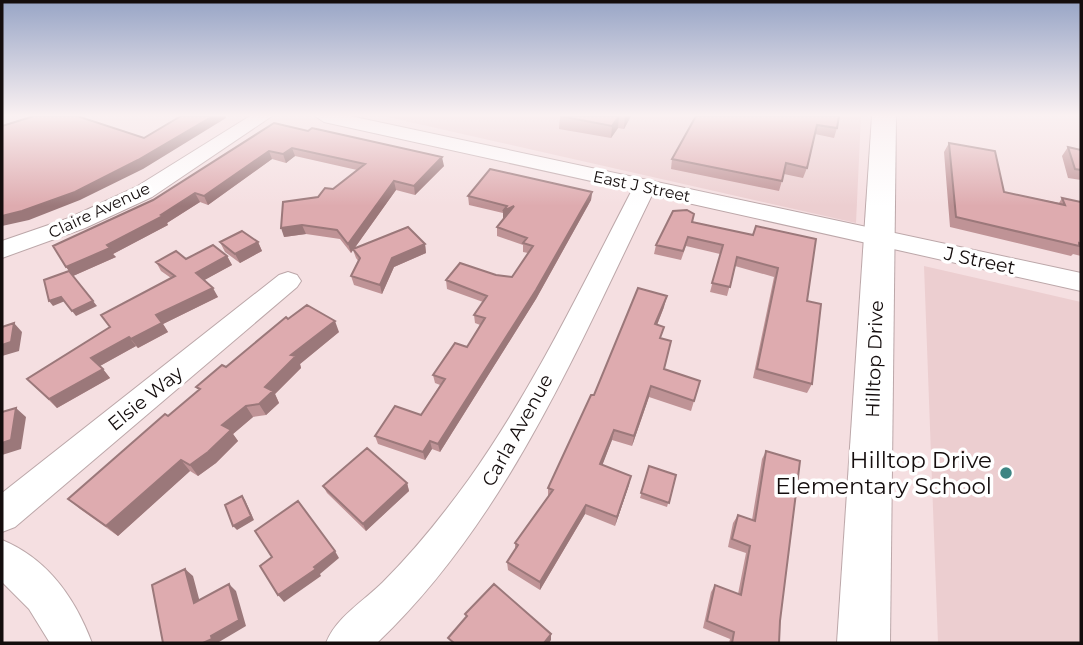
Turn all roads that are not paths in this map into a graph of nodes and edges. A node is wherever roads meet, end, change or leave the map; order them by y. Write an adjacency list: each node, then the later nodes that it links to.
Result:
1 (216, 146): 6 (street, Claire Avenue)
2 (460, 146): 4 (street, East J Street)
3 (883, 146): 5 (main road, Hilltop Drive)
4 (645, 187): 5 (street, East J Street); 12 (street, Carla Avenue)
5 (879, 237): 8 (street, J Street); 13 (main road, Hilltop Drive)
6 (2, 250)
7 (288, 281): 9 (street, Elsie Way)
8 (1081, 282)
9 (2, 515)
10 (2, 559): 11 (street)
11 (71, 643)
12 (347, 643)
13 (863, 643)

